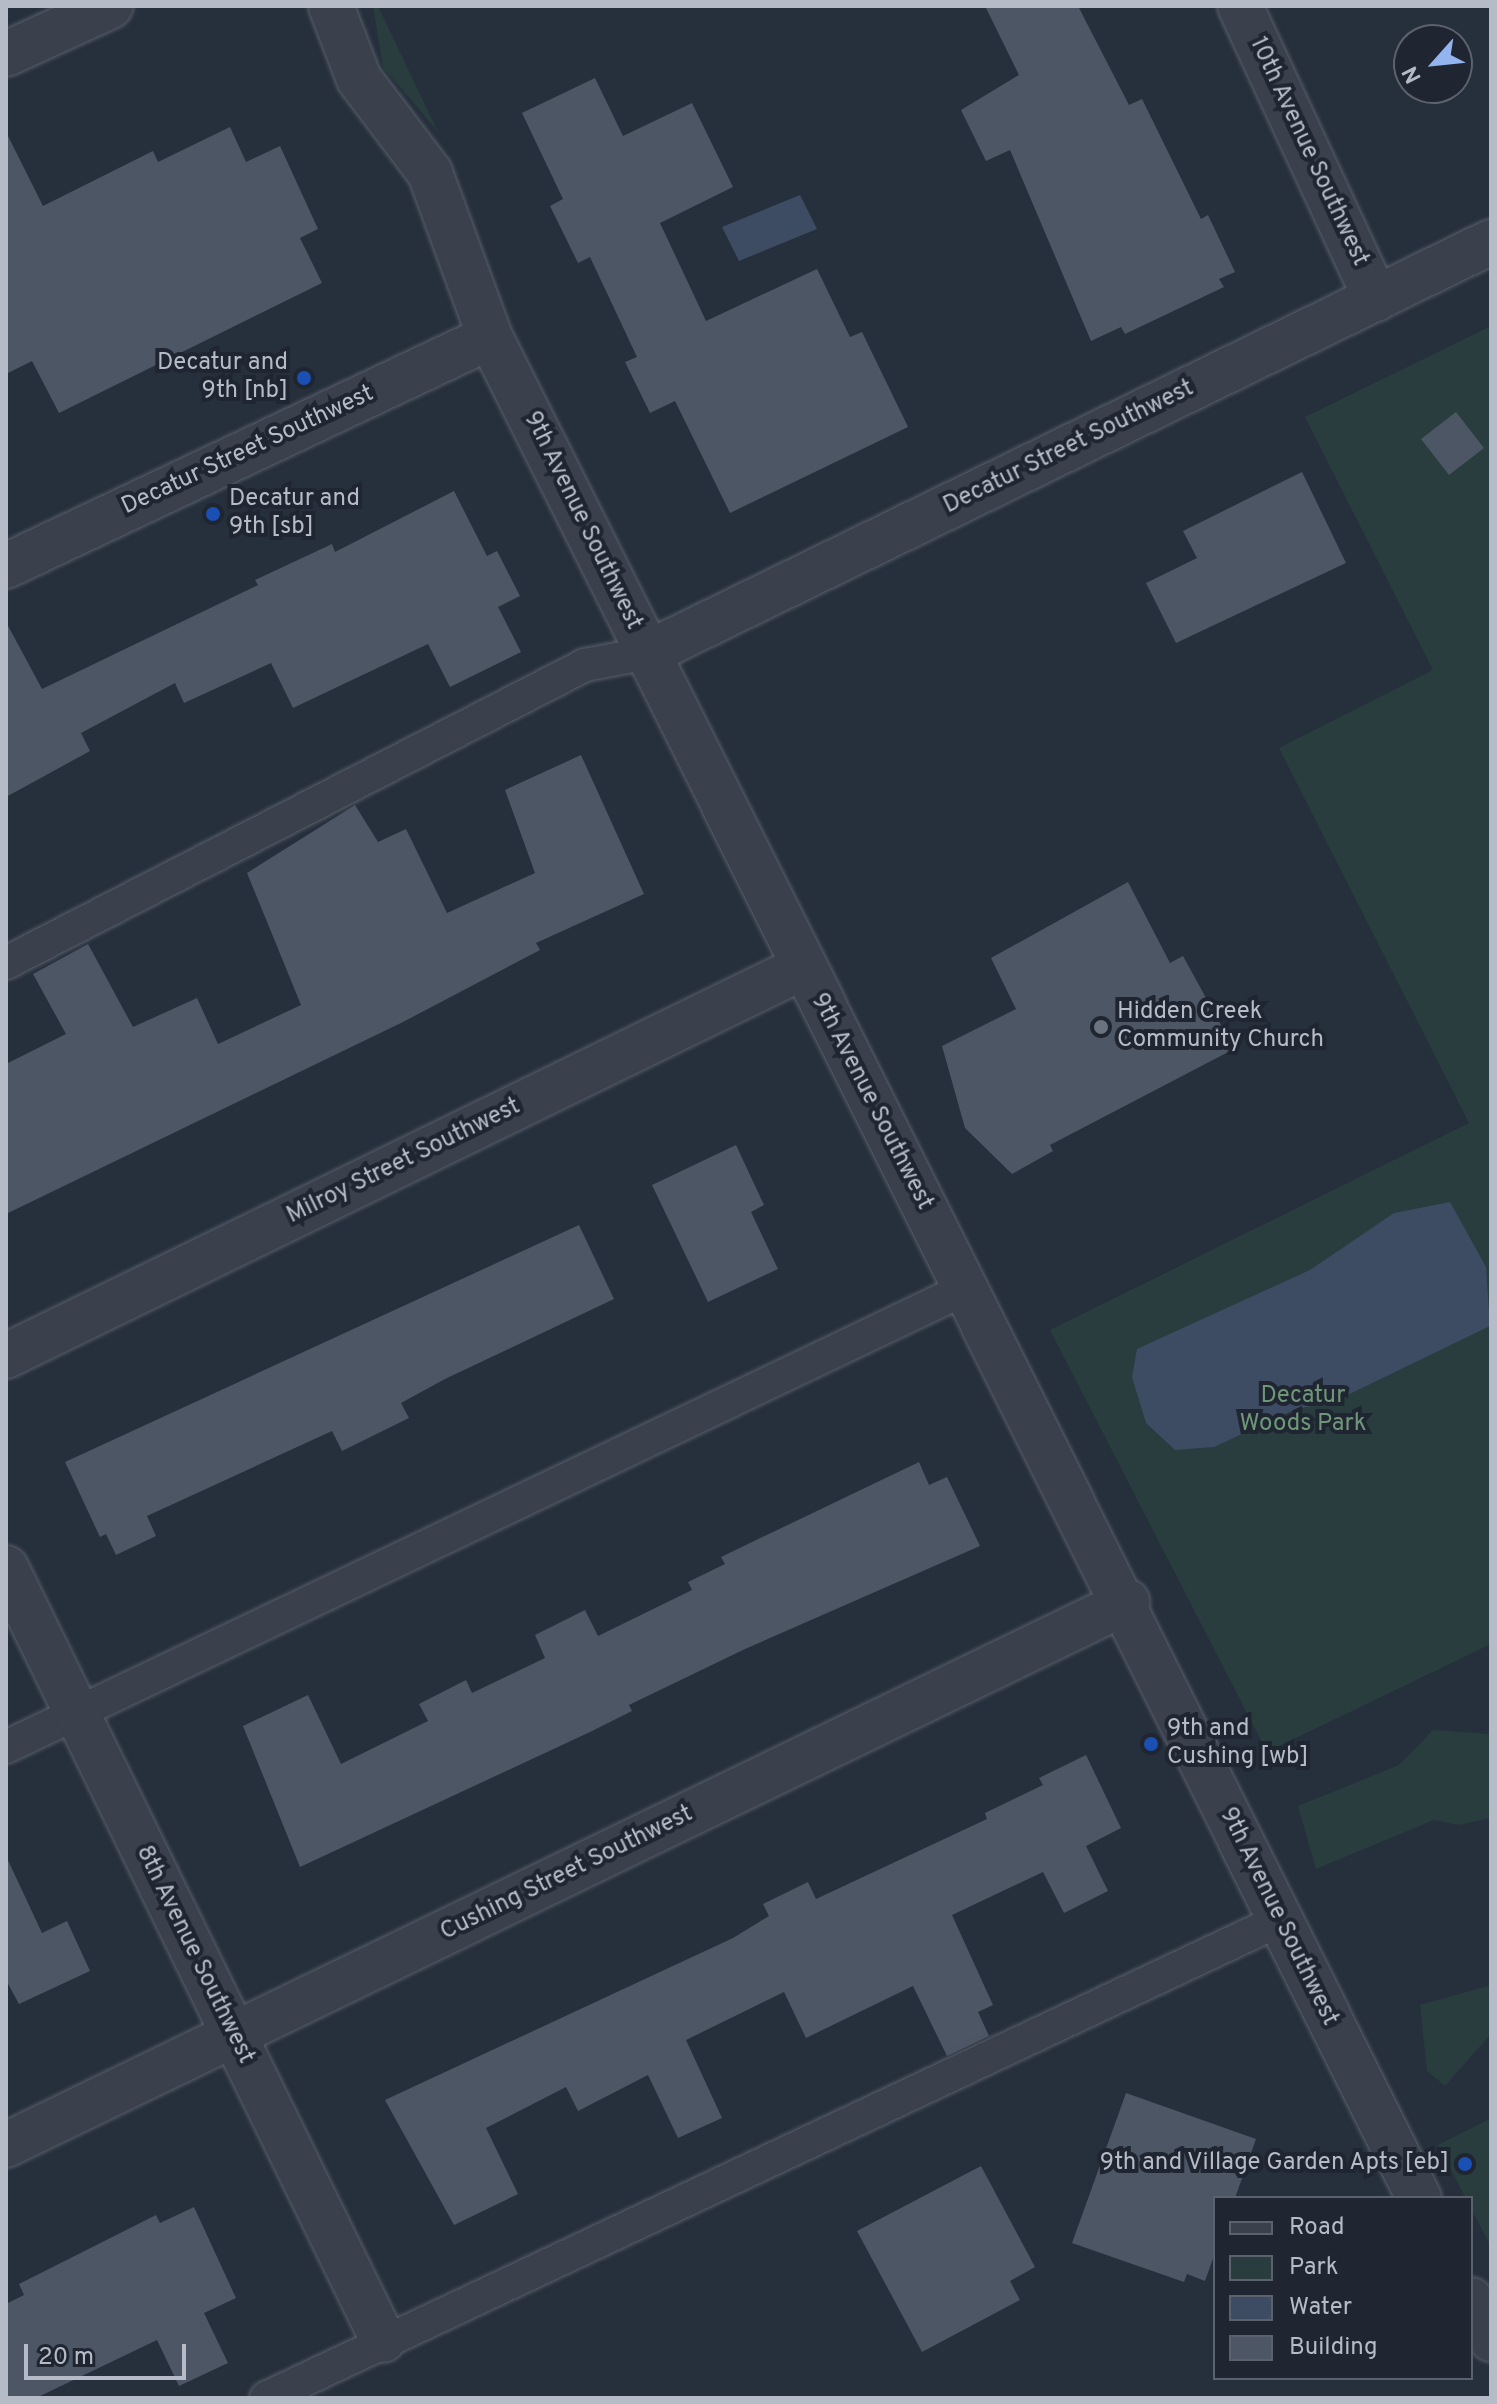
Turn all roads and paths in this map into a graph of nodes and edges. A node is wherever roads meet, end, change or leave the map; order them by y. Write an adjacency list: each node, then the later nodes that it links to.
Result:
1 (111, 6): 4 (street)
2 (331, 6): 7 (street, 9th Avenue Southwest)
3 (1240, 6): 6 (street, 10th Avenue Southwest)
4 (6, 54)
5 (1491, 242): 6 (street, Decatur Street Southwest)
6 (1376, 299): 9 (street, Decatur Street Southwest)
7 (490, 337): 8 (street, Decatur Street Southwest); 9 (street, 9th Avenue Southwest)
8 (6, 566)
9 (648, 653): 10 (lane); 11 (street, 9th Avenue Southwest)
10 (6, 963)
11 (801, 968): 12 (street, 9th Avenue Southwest); 13 (street, Milroy Street Southwest)
12 (967, 1288): 15 (street, 9th Avenue Southwest); 16 (lane)
13 (6, 1356)
14 (6, 1568): 16 (street, 8th Avenue Southwest)
15 (1127, 1602): 18 (street, 9th Avenue Southwest); 19 (street, Cushing Street Southwest)
16 (76, 1713): 17 (lane); 19 (street, 8th Avenue Southwest)
17 (6, 1747)
18 (1278, 1921): 21 (street, 9th Avenue Southwest); 24 (lane)
19 (234, 2036): 20 (street, Cushing Street Southwest); 24 (street, 8th Avenue Southwest)
20 (6, 2145)
21 (1418, 2196)
22 (1473, 2304): 23 (street)
23 (1491, 2339)
24 (383, 2340): 25 (lane)
25 (266, 2398)

